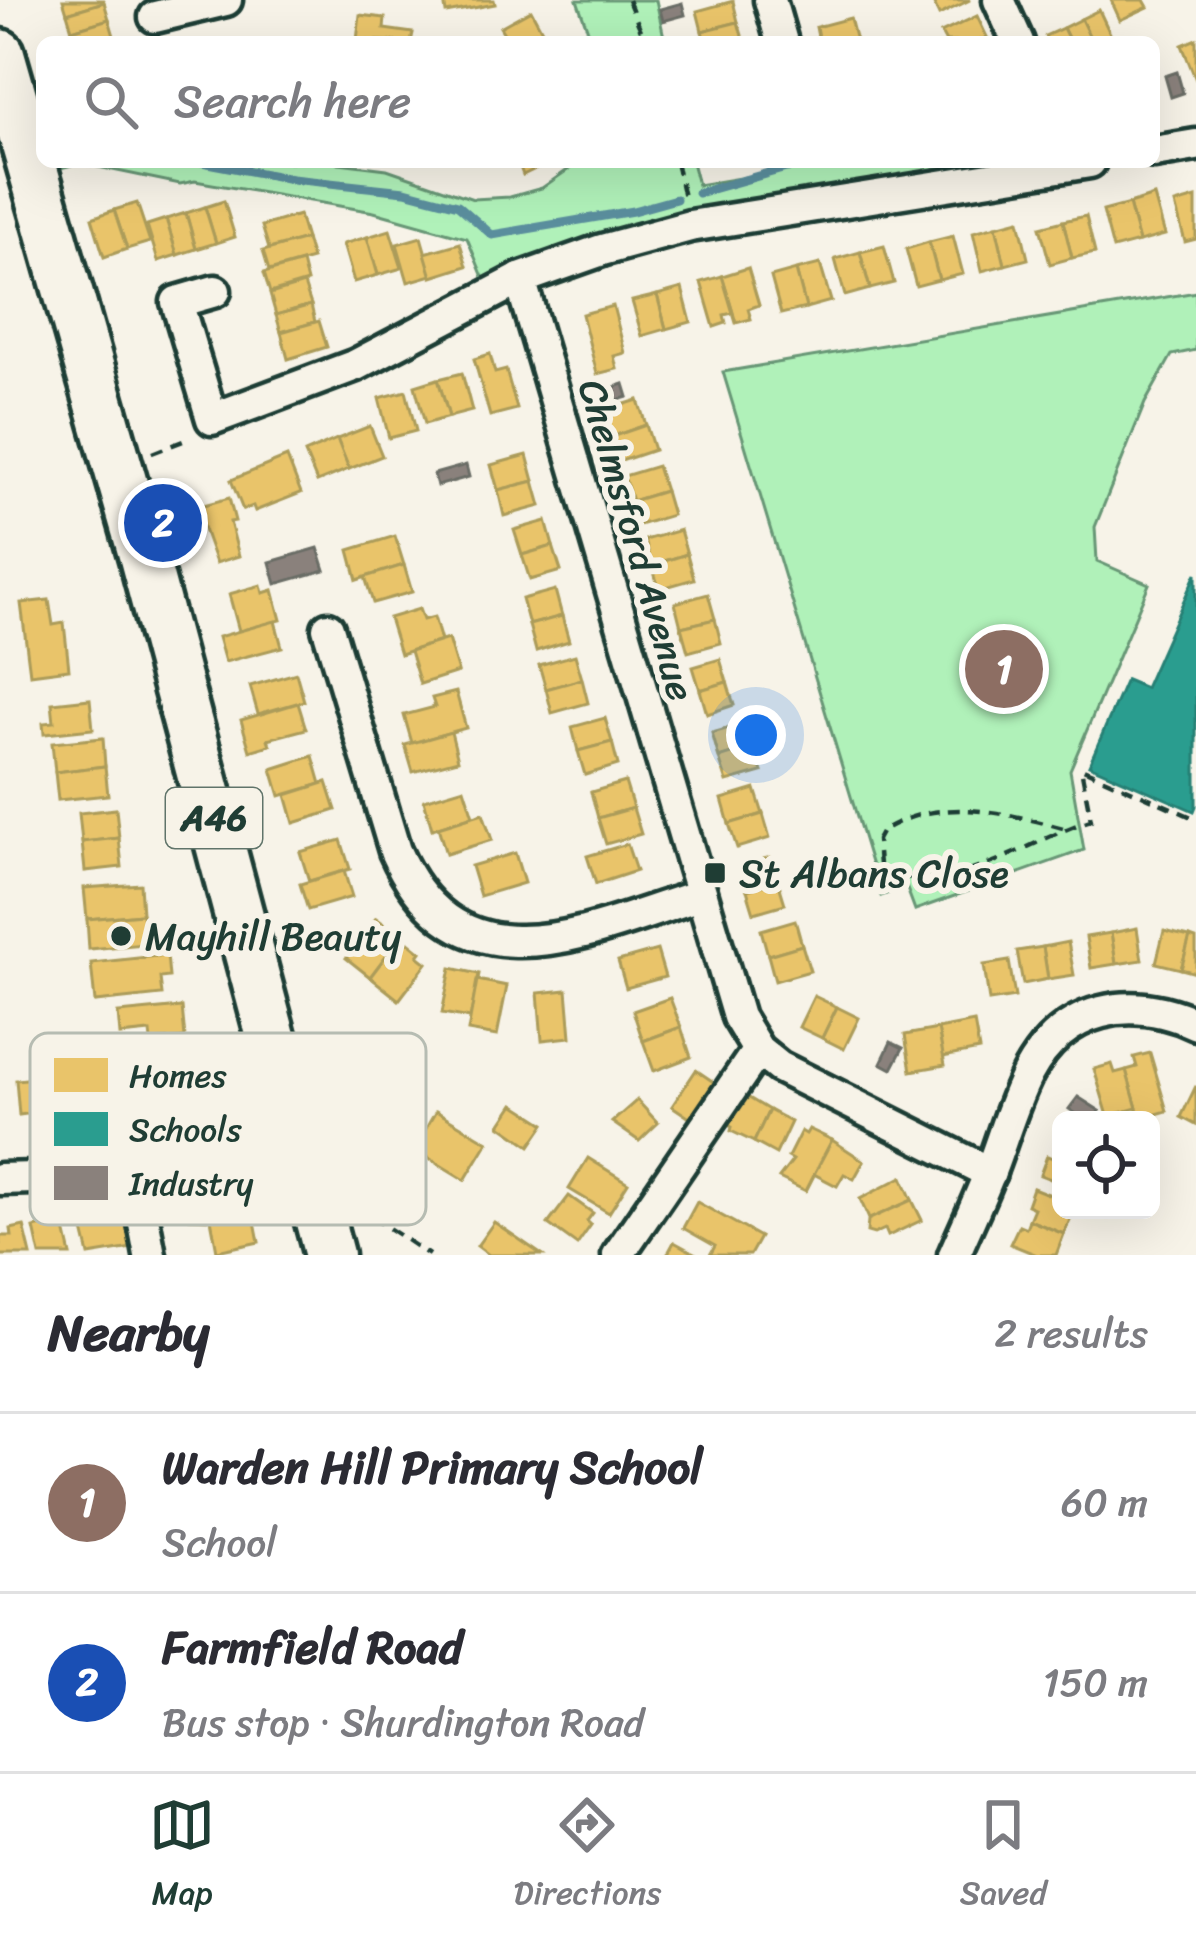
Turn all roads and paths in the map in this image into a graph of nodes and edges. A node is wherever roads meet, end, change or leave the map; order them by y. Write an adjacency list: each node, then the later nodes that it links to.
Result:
1 (226, 0): 5 (street)
2 (628, 0): 6 (path)
3 (770, 0): 7 (street)
4 (1000, 0): 8 (street)
5 (155, 20)
6 (643, 36)
7 (780, 36)
8 (1015, 36)
9 (0, 54): 18 (main road, A46)
10 (1196, 145): 11 (street)
11 (1160, 151)
12 (677, 168): 14 (path)
13 (1052, 168): 14 (street)
14 (690, 226): 15 (street)
15 (520, 279): 17 (street); 22 (street, Chelmsford Avenue)
16 (215, 291): 17 (street)
17 (212, 419): 18 (path)
18 (117, 464): 24 (main road, A46)
19 (328, 628): 22 (street)
20 (1196, 819): 21 (path)
21 (1064, 828): 21 (path)
22 (700, 895): 25 (street, Chelmsford Avenue)
23 (1196, 1024): 26 (street)
24 (271, 1033)
25 (758, 1050): 26 (street); 35 (street)
26 (990, 1173): 36 (street)
27 (30, 1178): 28 (street)
28 (0, 1179)
29 (144, 1225): 32 (street)
30 (322, 1225): 33 (main road, A46)
31 (383, 1225): 34 (path)
32 (150, 1255)
33 (329, 1255)
34 (429, 1255)
35 (618, 1255)
36 (953, 1255)

